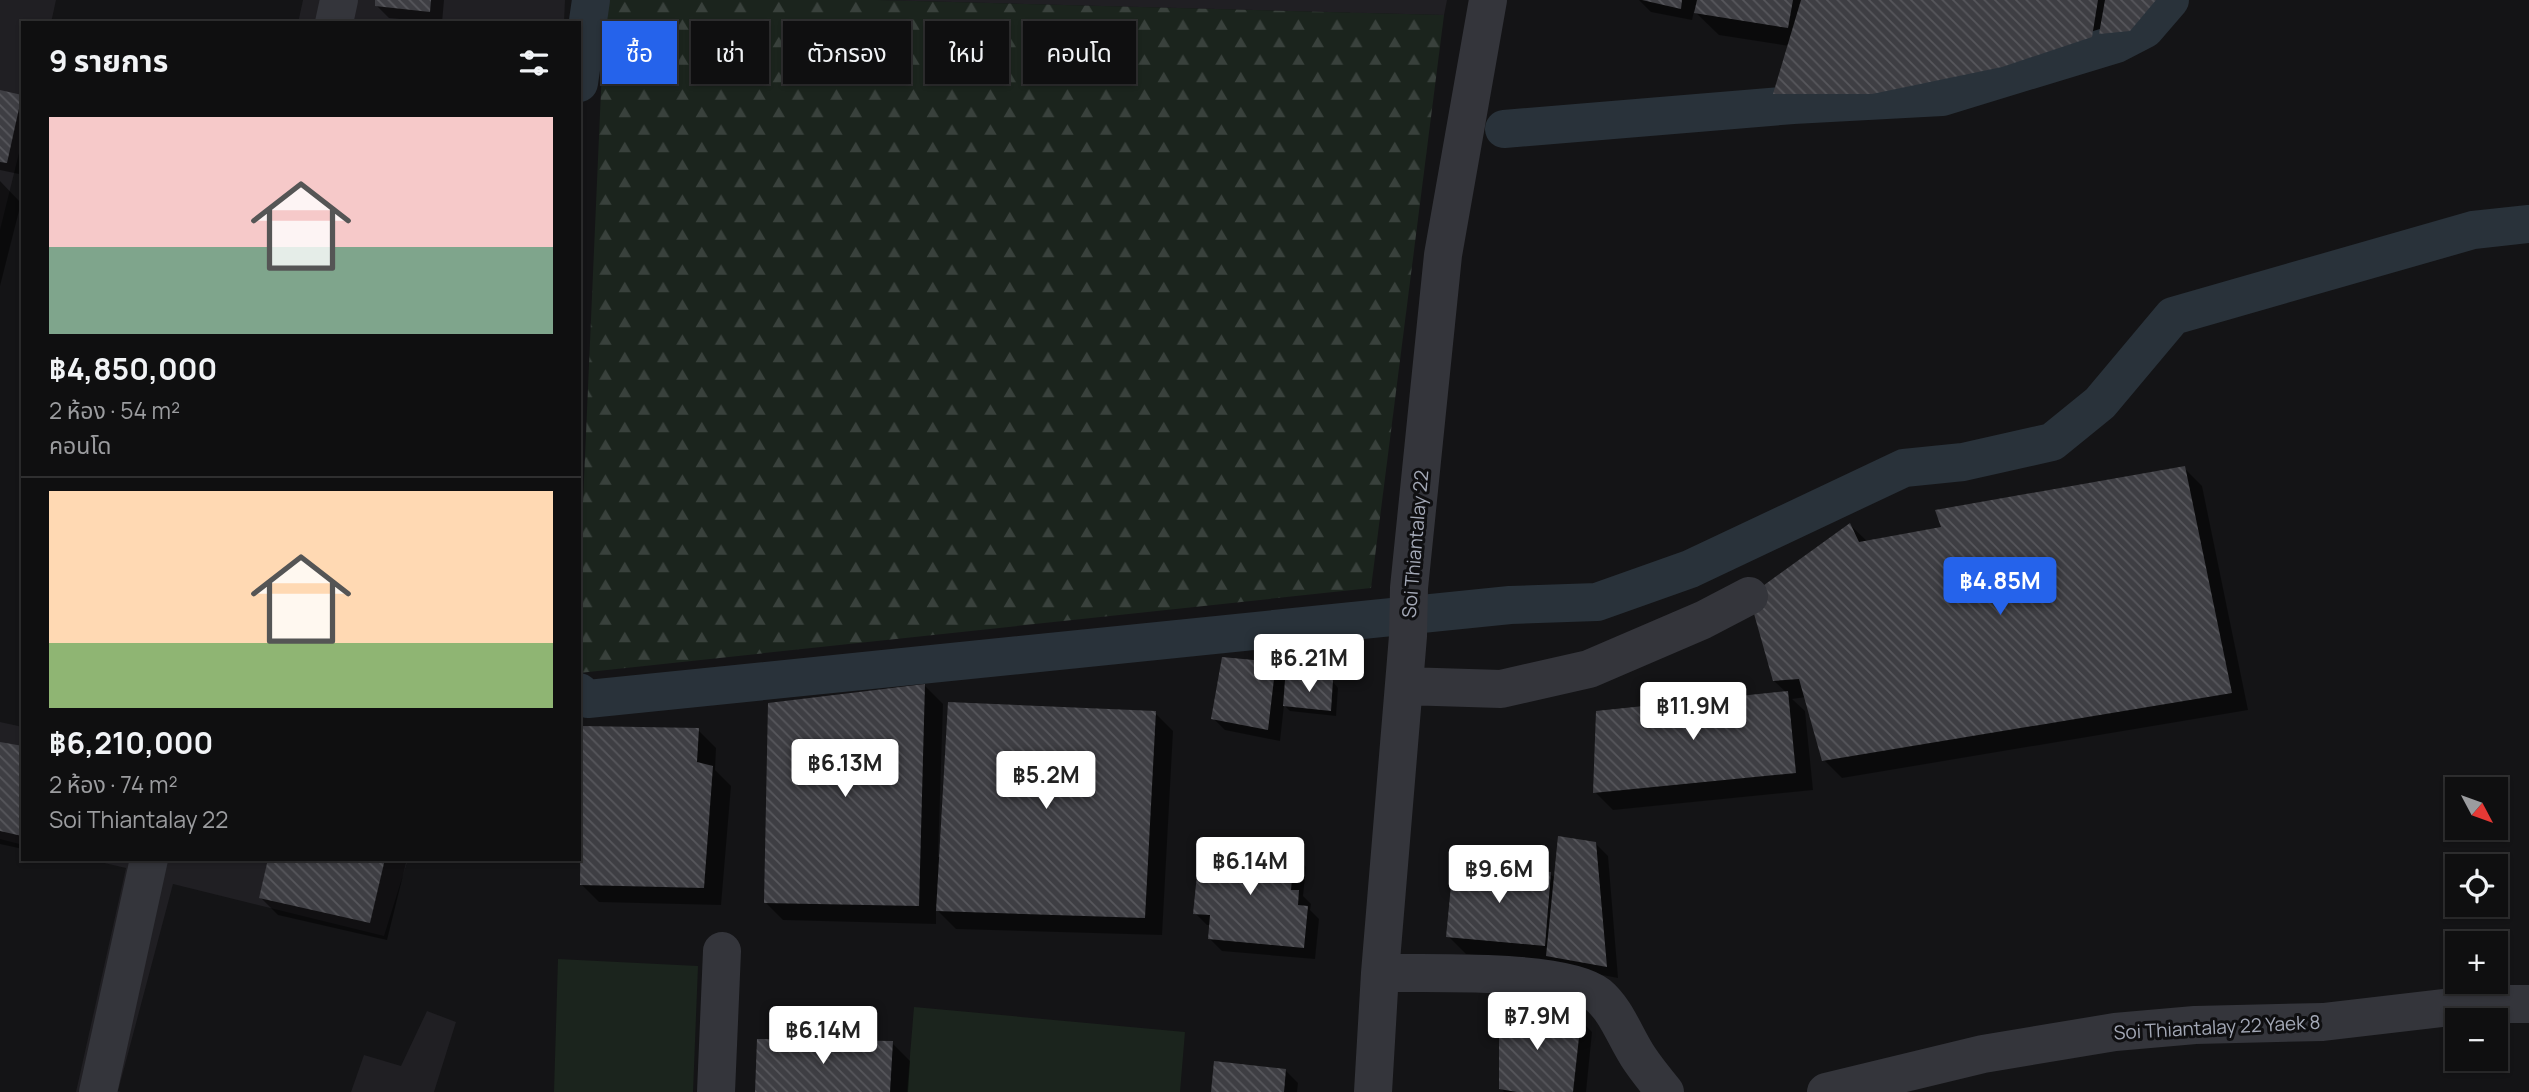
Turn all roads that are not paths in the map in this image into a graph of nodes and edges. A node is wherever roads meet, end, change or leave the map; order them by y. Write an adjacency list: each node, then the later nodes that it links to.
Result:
1 (339, 0): 3 (street)
2 (1488, 0): 5 (street, Soi Thiantalay 22)
3 (334, 21)
4 (1749, 596): 5 (street)
5 (1404, 686): 8 (street, Soi Thiantalay 22)
6 (149, 861): 10 (street)
7 (722, 951): 11 (street)
8 (1380, 973): 12 (street, Soi Thiantalay 22); 13 (street)
9 (2529, 1004): 14 (street, Soi Thiantalay 22 Yaek 8)
10 (98, 1092)
11 (716, 1092)
12 (1373, 1092)
13 (1665, 1092)
14 (1826, 1092)

